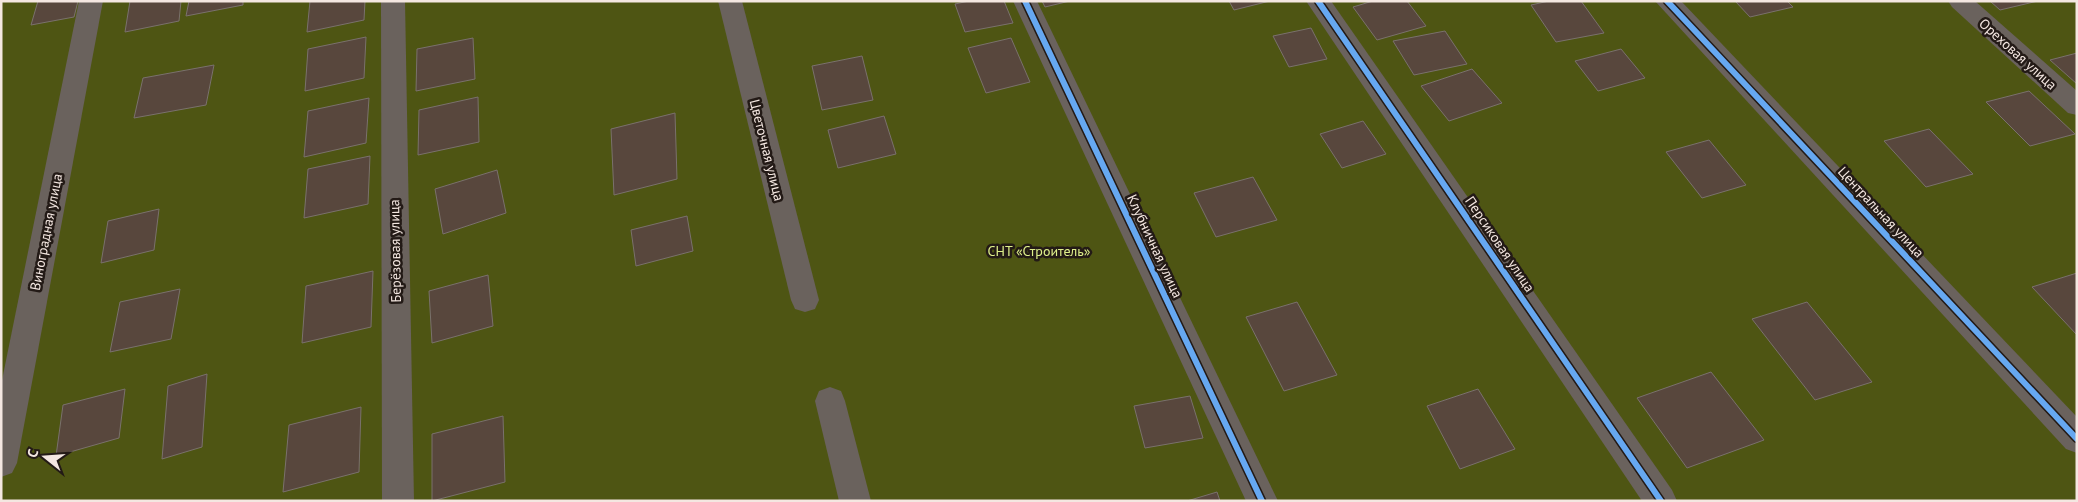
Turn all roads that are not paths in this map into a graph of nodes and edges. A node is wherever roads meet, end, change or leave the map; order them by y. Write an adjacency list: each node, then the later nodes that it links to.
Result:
1 (91, 1): 12 (street, Виноградная улица)
2 (393, 1): 13 (street, Берёзовая улица)
3 (730, 1): 9 (street, Цветочная улица)
4 (1025, 1): 15 (street, Клубничная улица)
5 (1318, 1): 16 (street, Персиковая улица)
6 (1666, 1): 11 (street, Центральная улица)
7 (1960, 1): 8 (street, Ореховая улица)
8 (2077, 106)
9 (805, 300)
10 (830, 402): 14 (street)
11 (2077, 439)
12 (1, 463)
13 (398, 501)
14 (855, 501)
15 (1262, 501)
16 (1661, 501)

